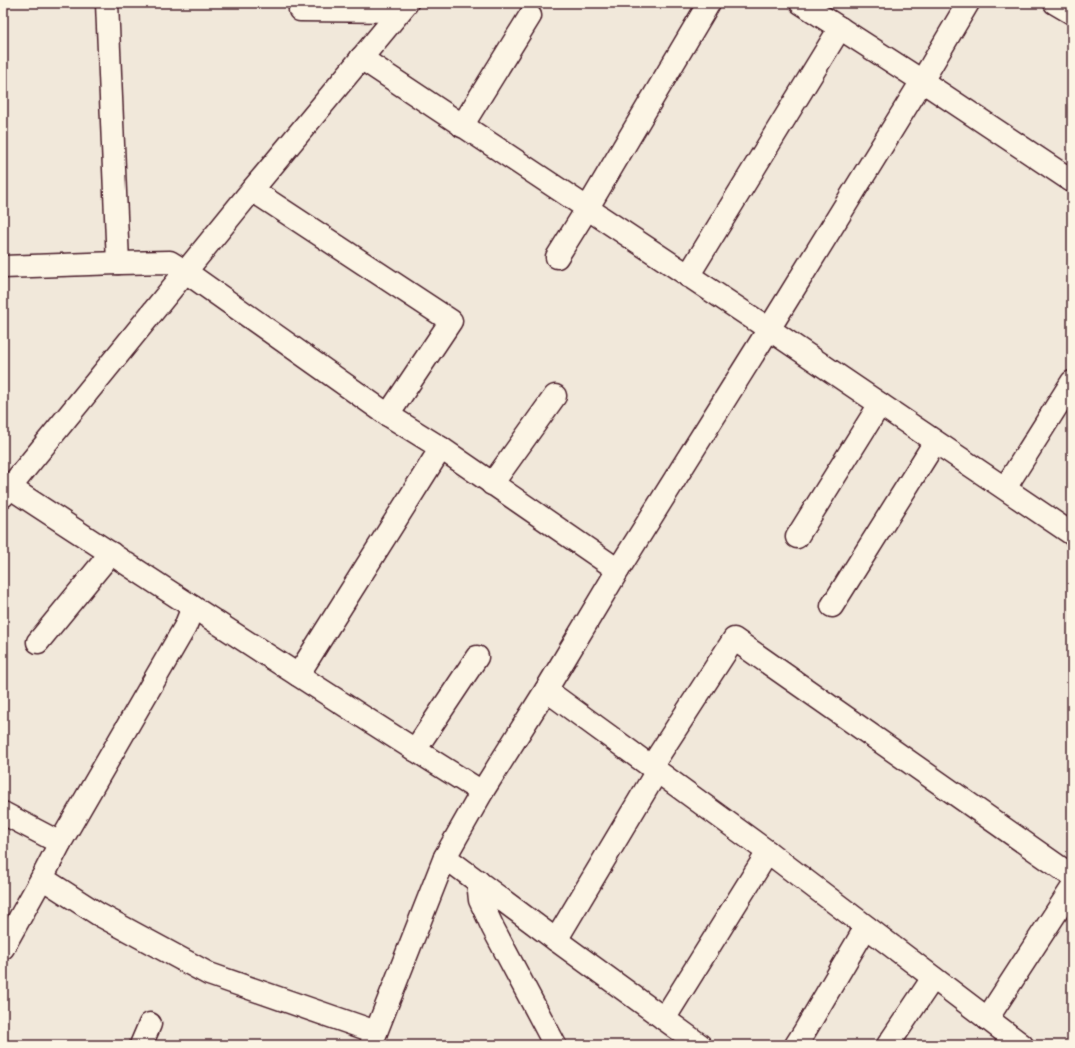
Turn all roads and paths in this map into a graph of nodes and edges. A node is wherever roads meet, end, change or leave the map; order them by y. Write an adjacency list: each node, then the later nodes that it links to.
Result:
1 (107, 3): 18 (street)
2 (300, 3): 7 (street)
3 (709, 3): 16 (street)
4 (801, 3): 10 (street)
5 (968, 3): 12 (street)
6 (1055, 3): 8 (street)
7 (403, 7): 11 (street)
8 (1072, 13)
9 (530, 16): 13 (street)
10 (840, 28): 12 (street); 21 (street)
11 (361, 58): 13 (street); 15 (street)
12 (922, 81): 14 (street); 22 (street)
13 (462, 126): 16 (street)
14 (1072, 181)
15 (252, 190): 20 (street); 26 (street)
16 (587, 209): 17 (street); 21 (street)
17 (557, 257)
18 (118, 263): 19 (street); 20 (street)
19 (3, 267)
20 (186, 272): 26 (street); 31 (street)
21 (688, 276): 22 (street)
22 (769, 329): 25 (street); 35 (street)
23 (1072, 382): 30 (street)
24 (554, 396): 29 (street)
25 (880, 404): 27 (street); 33 (street)
26 (388, 415): 28 (street)
27 (935, 442): 30 (street); 37 (street)
28 (441, 448): 29 (street); 40 (street)
29 (492, 484): 35 (street)
30 (1004, 488): 32 (street)
31 (7, 491): 34 (street)
32 (1072, 534)
33 (797, 537)
34 (111, 553): 36 (street); 38 (street)
35 (618, 570): 41 (street)
36 (192, 606): 40 (street); 46 (street)
37 (832, 606)
38 (38, 642)
39 (477, 657): 42 (street)
40 (298, 675): 42 (street)
41 (546, 690): 43 (street); 44 (street)
42 (414, 750): 44 (street)
43 (654, 769): 47 (street); 49 (street); 54 (street)
44 (482, 792): 48 (street)
45 (3, 813): 46 (street)
46 (60, 844): 50 (street)
47 (768, 852): 53 (street); 57 (street)
48 (445, 857): 51 (street); 60 (street)
49 (1072, 876)
50 (42, 878): 55 (street); 60 (street)
51 (478, 881): 54 (street); 62 (street)
52 (1072, 888): 58 (street)
53 (866, 927): 56 (street); 64 (street)
54 (556, 940): 57 (street)
55 (3, 948)
56 (933, 978): 58 (street); 65 (street)
57 (664, 1019): 63 (street)
58 (987, 1019): 66 (street)
59 (150, 1024): 61 (street)
60 (373, 1038)
61 (141, 1045)
62 (555, 1045)
63 (700, 1045)
64 (796, 1045)
65 (888, 1045)
66 (1022, 1045)

